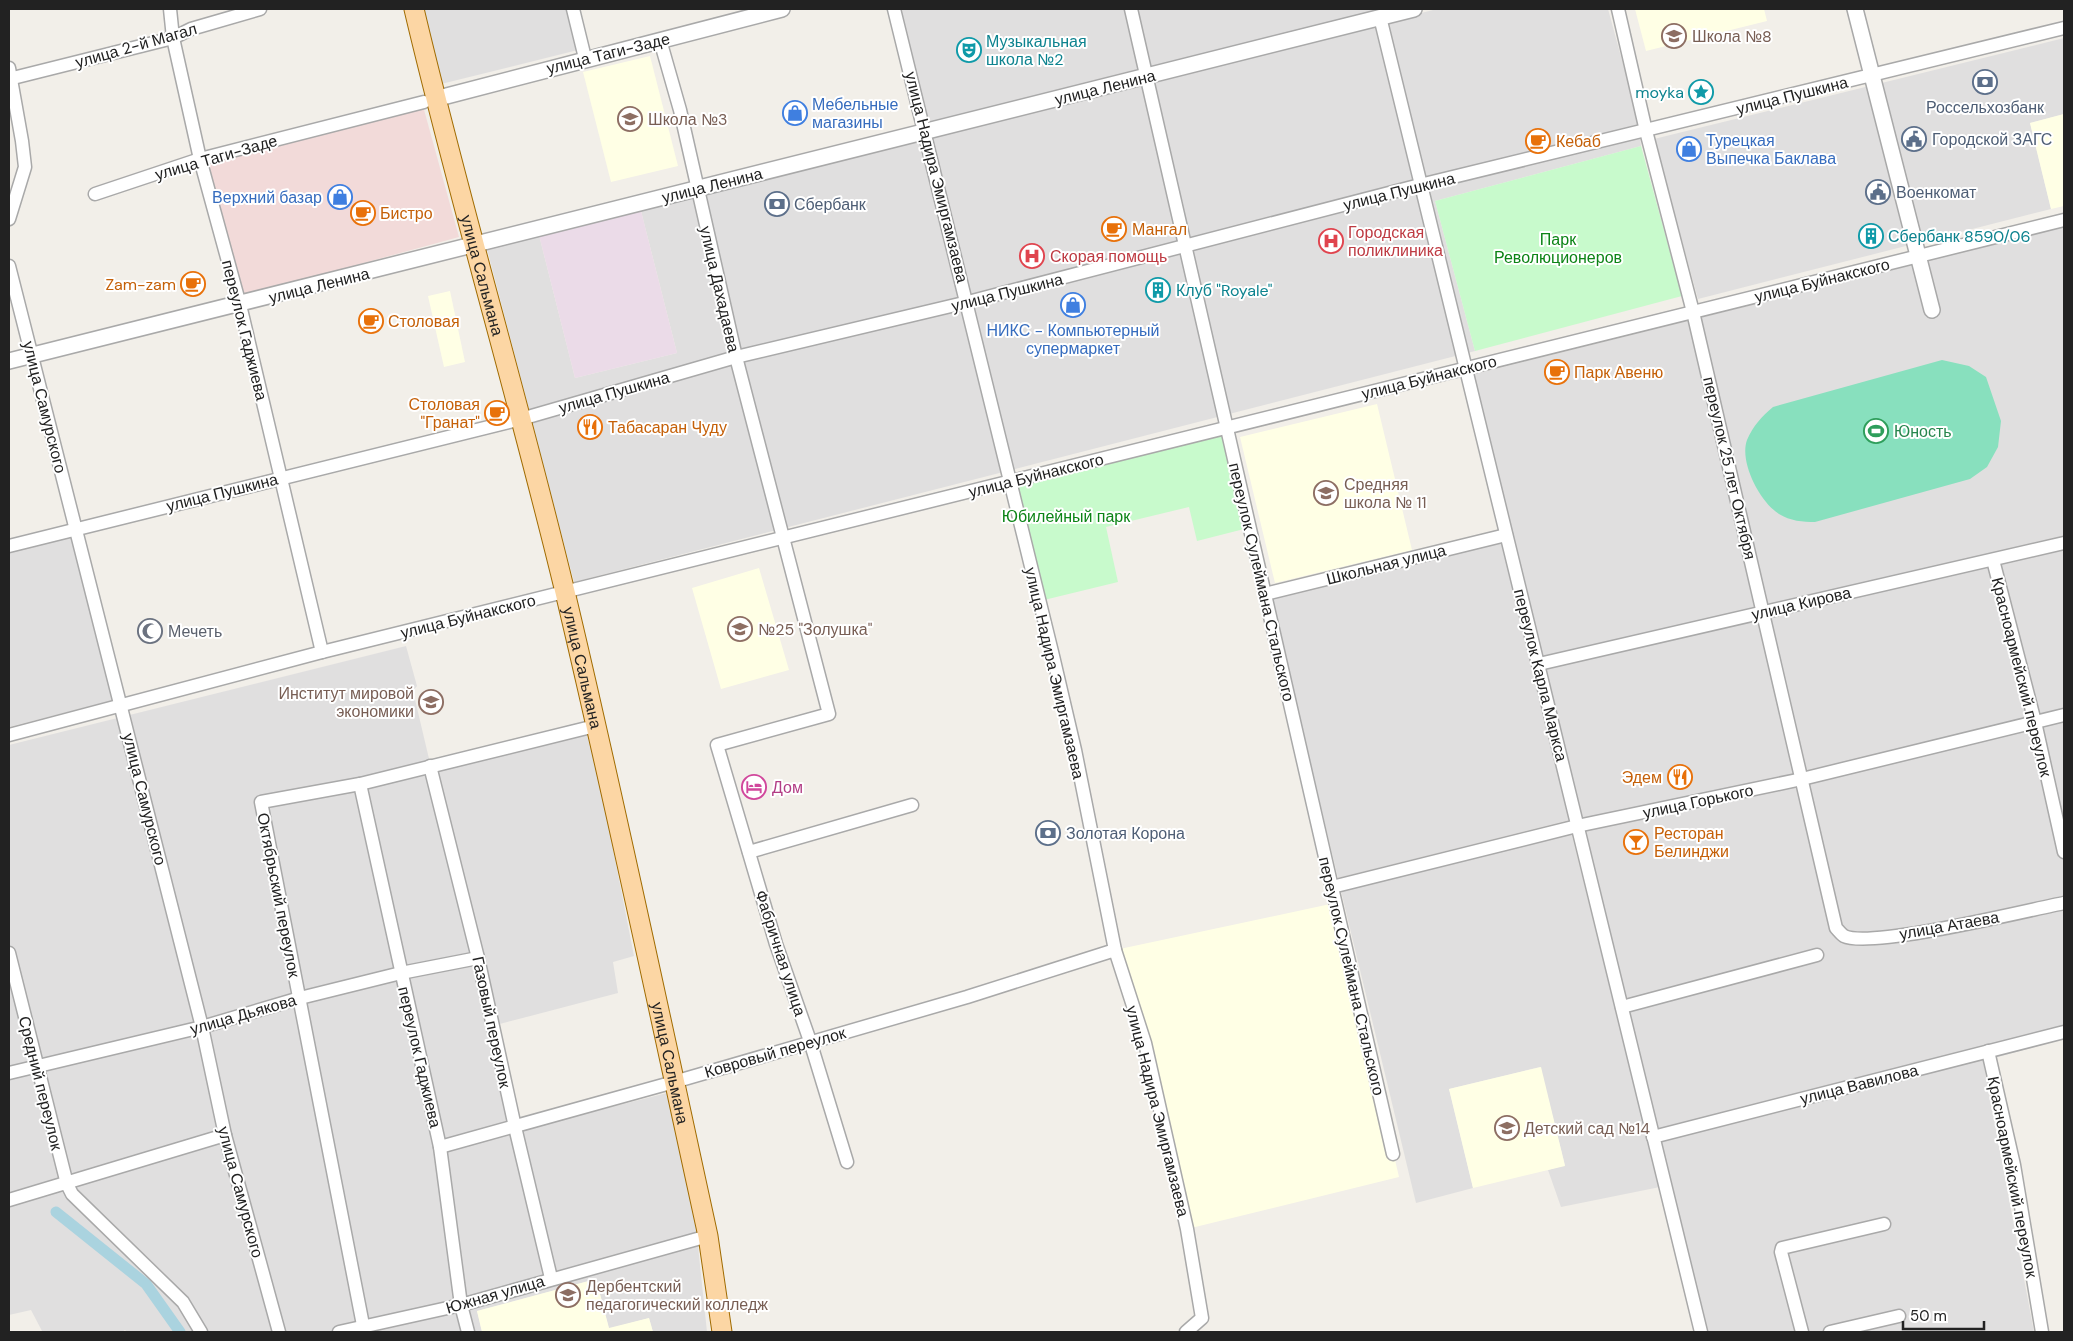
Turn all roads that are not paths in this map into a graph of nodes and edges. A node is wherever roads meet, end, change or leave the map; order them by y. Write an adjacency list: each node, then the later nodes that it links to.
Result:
1 (170, 9): 13 (street, переулок Гаджиева)
2 (260, 9): 13 (street, улица 2-й Магал)
3 (414, 9): 19 (main road, улица Сальмана)
4 (573, 9): 15 (street)
5 (782, 9): 14 (street, улица Таги-Заде)
6 (894, 9): 21 (street, улица Надира Эмиргамзаева)
7 (1132, 9): 17 (street, переулок Сулеймана Стальского)
8 (1414, 9): 11 (street, улица Ленина)
9 (1618, 9): 20 (street, переулок 25 лет Октября)
10 (1855, 9): 18 (street)
11 (1380, 17): 17 (street, улица Ленина); 23 (street, переулок Карла Маркса)
12 (2064, 28): 18 (street, улица Пушкина)
13 (173, 38): 16 (street, улица 2-й Магал); 22 (street, переулок Гаджиева)
14 (660, 40): 15 (street, улица Таги-Заде); 24 (street, улица Дахадаева)
15 (585, 58): 19 (street, улица Таги-Заде)
16 (9, 75): 26 (street)
17 (1147, 76): 21 (street, улица Ленина); 29 (street, переулок Сулеймана Стальского)
18 (1873, 76): 20 (street, улица Пушкина); 30 (street)
19 (430, 101): 22 (street, улица Таги-Заде); 28 (main road, улица Сальмана)
20 (1646, 131): 23 (street, улица Пушкина); 35 (street, переулок 25 лет Октября)
21 (926, 132): 24 (street, улица Ленина); 32 (street, улица Надира Эмиргамзаева)
22 (200, 160): 25 (street, улица Таги-Заде); 33 (street, переулок Гаджиева)
23 (1420, 185): 29 (street, улица Пушкина); 39 (street, переулок Карла Маркса)
24 (697, 188): 28 (street, улица Ленина); 37 (street, улица Дахадаева)
25 (95, 194)
26 (9, 219)
27 (2064, 220): 30 (street, улица Буйнакского)
28 (476, 246): 33 (street, улица Ленина); 40 (main road, улица Сальмана)
29 (1186, 246): 32 (street, улица Пушкина); 41 (street, переулок Сулеймана Стальского)
30 (1917, 256): 34 (street); 35 (street, улица Буйнакского)
31 (9, 266): 36 (street, улица Самурского)
32 (968, 302): 37 (street, улица Пушкина); 43 (street, улица Надира Эмиргамзаева)
33 (240, 305): 36 (street, улица Ленина); 42 (street, переулок Гаджиева)
34 (1932, 310)
35 (1693, 312): 39 (street, улица Буйнакского); 52 (street, переулок 25 лет Октября)
36 (32, 355): 38 (street, улица Ленина); 44 (street, улица Самурского)
37 (736, 357): 40 (street, улица Пушкина); 46 (street, улица Дахадаева)
38 (9, 361)
39 (1466, 368): 41 (street, улица Буйнакского); 45 (street, переулок Карла Маркса)
40 (521, 419): 42 (street, улица Пушкина); 50 (main road, улица Сальмана)
41 (1227, 427): 43 (street, улица Буйнакского); 51 (street, переулок Сулеймана Стальского)
42 (280, 478): 44 (street, улица Пушкина); 53 (street, переулок Гаджиева)
43 (1009, 482): 46 (street, улица Буйнакского); 71 (street, улица Надира Эмиргамзаева)
44 (76, 529): 48 (street, улица Пушкина); 55 (street, улица Самурского)
45 (1506, 535): 51 (street, Школьная улица); 54 (street, переулок Карла Маркса)
46 (785, 536): 50 (street, улица Буйнакского); 60 (street, улица Дахадаева)
47 (2064, 543): 49 (street, улица Кирова)
48 (9, 546)
49 (1993, 560): 52 (street, улица Кирова); 57 (street, Красноармейский переулок)
50 (565, 592): 53 (street, улица Буйнакского); 58 (main road, улица Сальмана)
51 (1265, 594): 68 (street, переулок Сулеймана Стальского)
52 (1764, 611): 54 (street, улица Кирова); 62 (street, переулок 25 лет Октября)
53 (322, 652): 55 (street, улица Буйнакского)
54 (1539, 664): 65 (street, переулок Карла Маркса)
55 (121, 705): 59 (street, улица Буйнакского); 78 (street, улица Самурского)
56 (2064, 716): 57 (street, улица Горького)
57 (2035, 722): 62 (street, улица Горького); 67 (street, Красноармейский переулок)
58 (595, 726): 61 (street, Октябрьский переулок); 84 (main road, улица Сальмана)
59 (9, 736)
60 (717, 745): 66 (street, Фабричная улица)
61 (430, 766): 63 (street, Октябрьский переулок); 74 (street, Газовый переулок)
62 (1802, 779): 65 (street, улица Горького); 70 (street, переулок 25 лет Октября)
63 (360, 784): 75 (street, переулок Гаджиева); 76 (street, Октябрьский переулок)
64 (912, 805): 66 (street)
65 (1577, 826): 68 (street, улица Горького); 77 (street, переулок Карла Маркса)
66 (749, 852): 80 (street, Фабричная улица)
67 (2064, 852)
68 (1332, 887): 89 (street, переулок Сулеймана Стальского)
69 (2064, 903): 70 (street, улица Атаева)
70 (1836, 928)
71 (1115, 950): 80 (street, Ковровый переулок); 104 (street, улица Надира Эмиргамзаева)
72 (9, 953): 82 (street, Средний переулок)
73 (1817, 955): 77 (street)
74 (478, 958): 75 (street, улица Дьякова); 85 (street, Газовый переулок)
75 (401, 973): 76 (street, улица Дьякова); 88 (street, переулок Гаджиева)
76 (300, 998): 78 (street, улица Дьякова); 98 (street, Октябрьский переулок)
77 (1622, 1007): 87 (street, переулок Карла Маркса)
78 (202, 1027): 82 (street, улица Дьякова); 86 (street, улица Самурского)
79 (2064, 1032): 81 (street, улица Вавилова)
80 (810, 1041): 84 (street, Ковровый переулок); 90 (street, Фабричная улица)
81 (1988, 1052): 87 (street, улица Вавилова); 108 (street, Красноармейский переулок)
82 (36, 1066): 83 (street, улица Дьякова); 91 (street, Средний переулок)
83 (9, 1073)
84 (674, 1082): 85 (street, Ковровый переулок); 94 (main road, улица Сальмана)
85 (515, 1127): 88 (street, Ковровый переулок); 95 (street, Газовый переулок)
86 (225, 1136): 91 (street); 100 (street, улица Самурского)
87 (1653, 1137): 105 (street, переулок Карла Маркса)
88 (440, 1147): 96 (street, переулок Гаджиева)
89 (1393, 1154)
90 (847, 1162)
91 (67, 1184): 92 (street); 99 (street)
92 (9, 1200)
93 (1884, 1224): 106 (street)
94 (708, 1236): 95 (street, Южная улица); 103 (main road, улица Сальмана)
95 (551, 1278): 96 (street, Южная улица)
96 (461, 1305): 98 (street, Южная улица); 102 (street, переулок Гаджиева)
97 (1899, 1316): 107 (street)
98 (363, 1325): 101 (street, Южная улица)
99 (201, 1332)
100 (279, 1332)
101 (339, 1332)
102 (468, 1332)
103 (722, 1332)
104 (1186, 1332)
105 (1701, 1332)
106 (1802, 1332)
107 (1830, 1332)
108 (2042, 1332)

